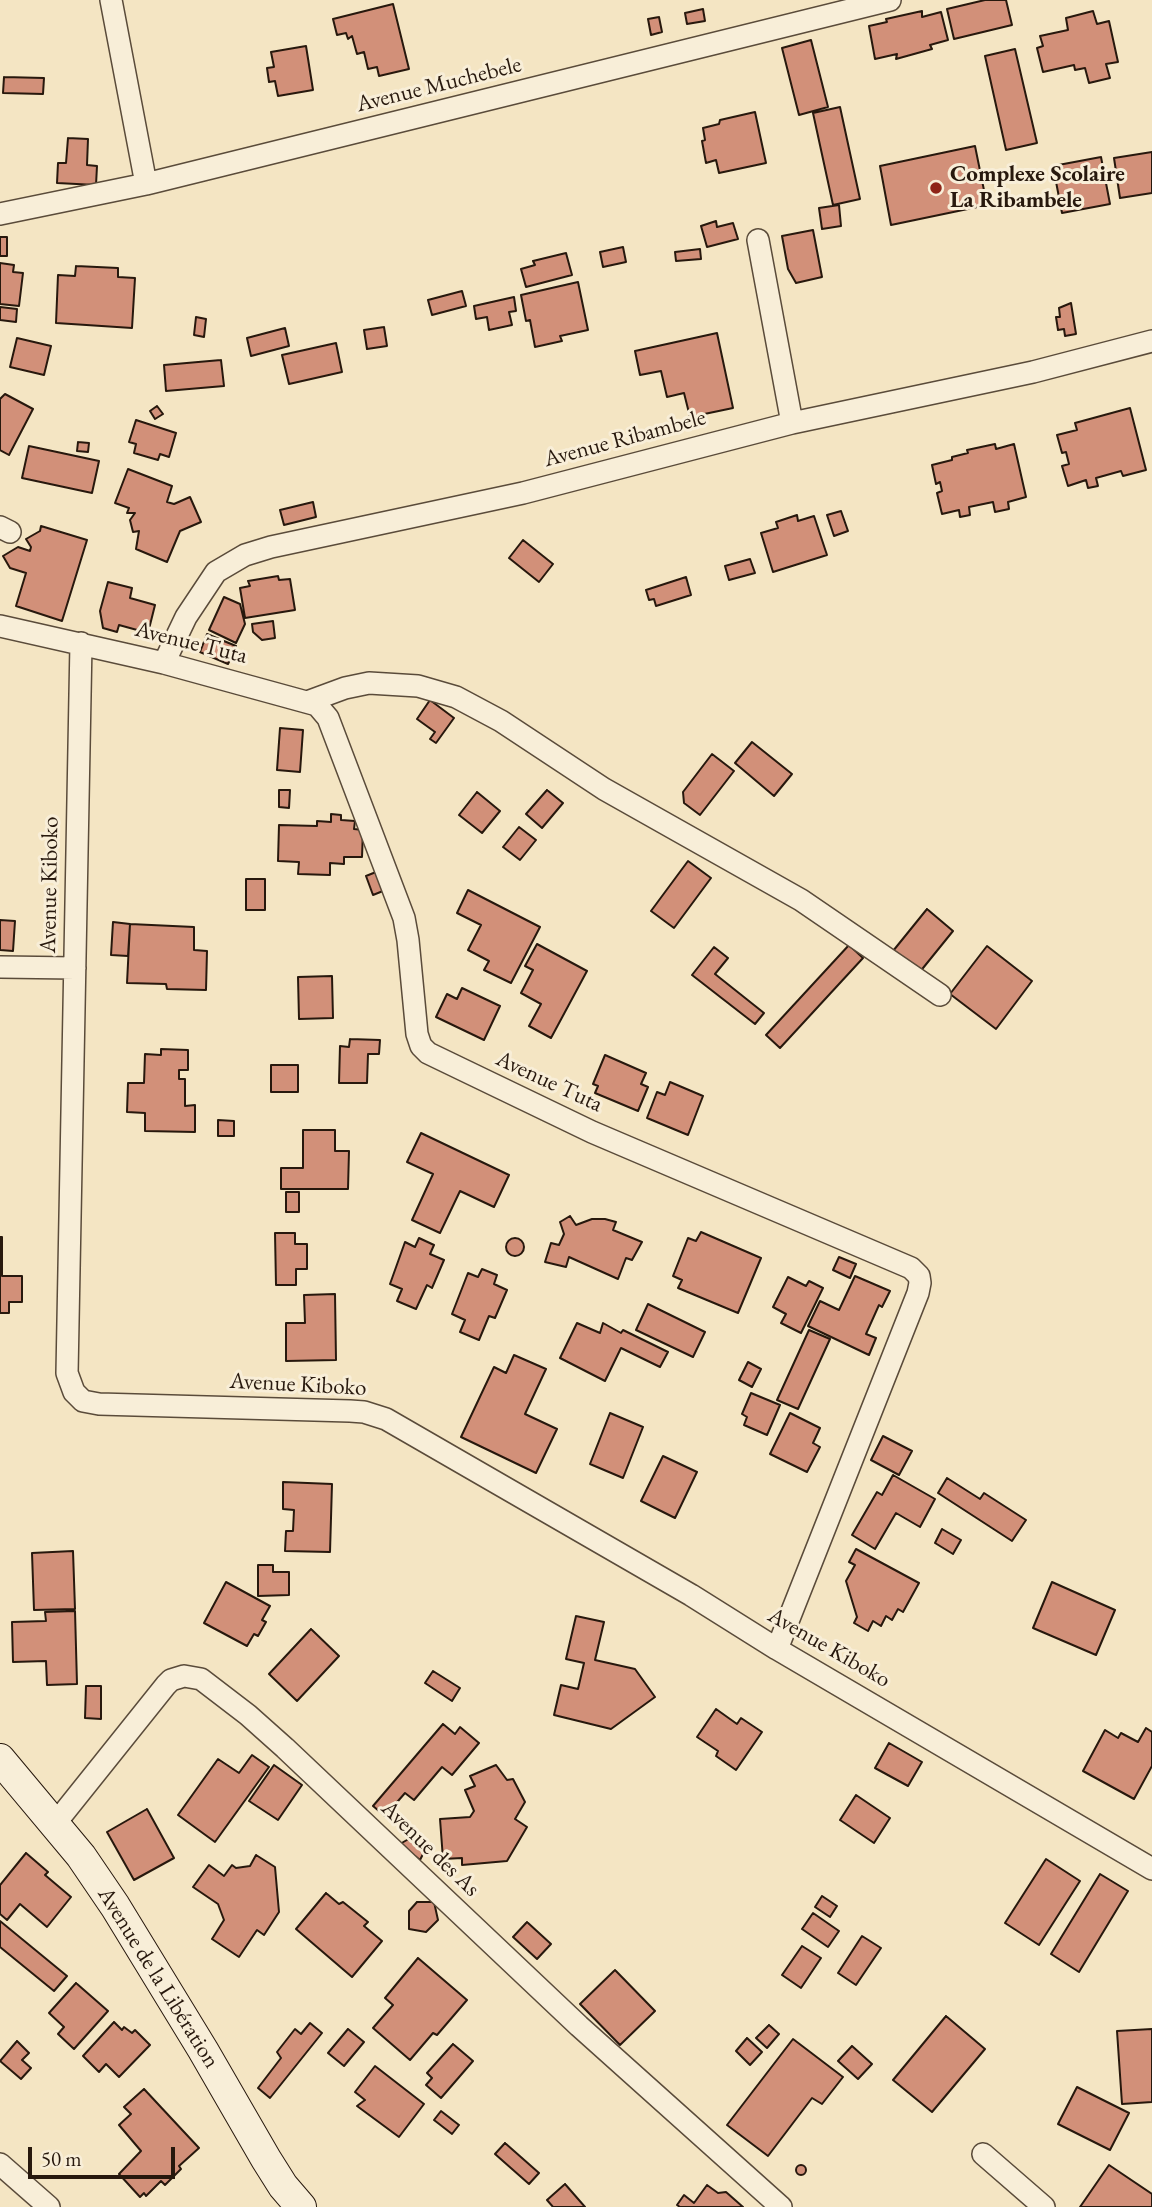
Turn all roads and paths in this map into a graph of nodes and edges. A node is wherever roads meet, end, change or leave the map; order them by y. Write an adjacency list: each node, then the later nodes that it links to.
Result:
1 (111, 0): 3 (street)
2 (890, 0): 3 (street, Avenue Muchebele)
3 (146, 184): 4 (street, Avenue Muchebele)
4 (0, 214)
5 (758, 240): 7 (street)
6 (1152, 341): 7 (street, Avenue Ribambele)
7 (792, 423): 10 (street, Avenue Ribambele)
8 (0, 626): 9 (street, Avenue Tuta)
9 (81, 643): 10 (street, Avenue Tuta); 13 (street, Avenue Kiboko)
10 (164, 663): 11 (street, Avenue Tuta)
11 (307, 702): 14 (street); 15 (street, Avenue Tuta)
12 (0, 967): 13 (street)
13 (75, 968): 15 (street, Avenue Kiboko)
14 (940, 995)
15 (777, 1649): 18 (street, Avenue Kiboko)
16 (0, 1759): 17 (street, Avenue de la Libération)
17 (54, 1825): 22 (street, Avenue de la Libération); 23 (street, Avenue des As)
18 (1152, 1869)
19 (984, 2154): 24 (street)
20 (0, 2164): 21 (street)
21 (38, 2204)
22 (301, 2207)
23 (781, 2207)
24 (1044, 2207)

